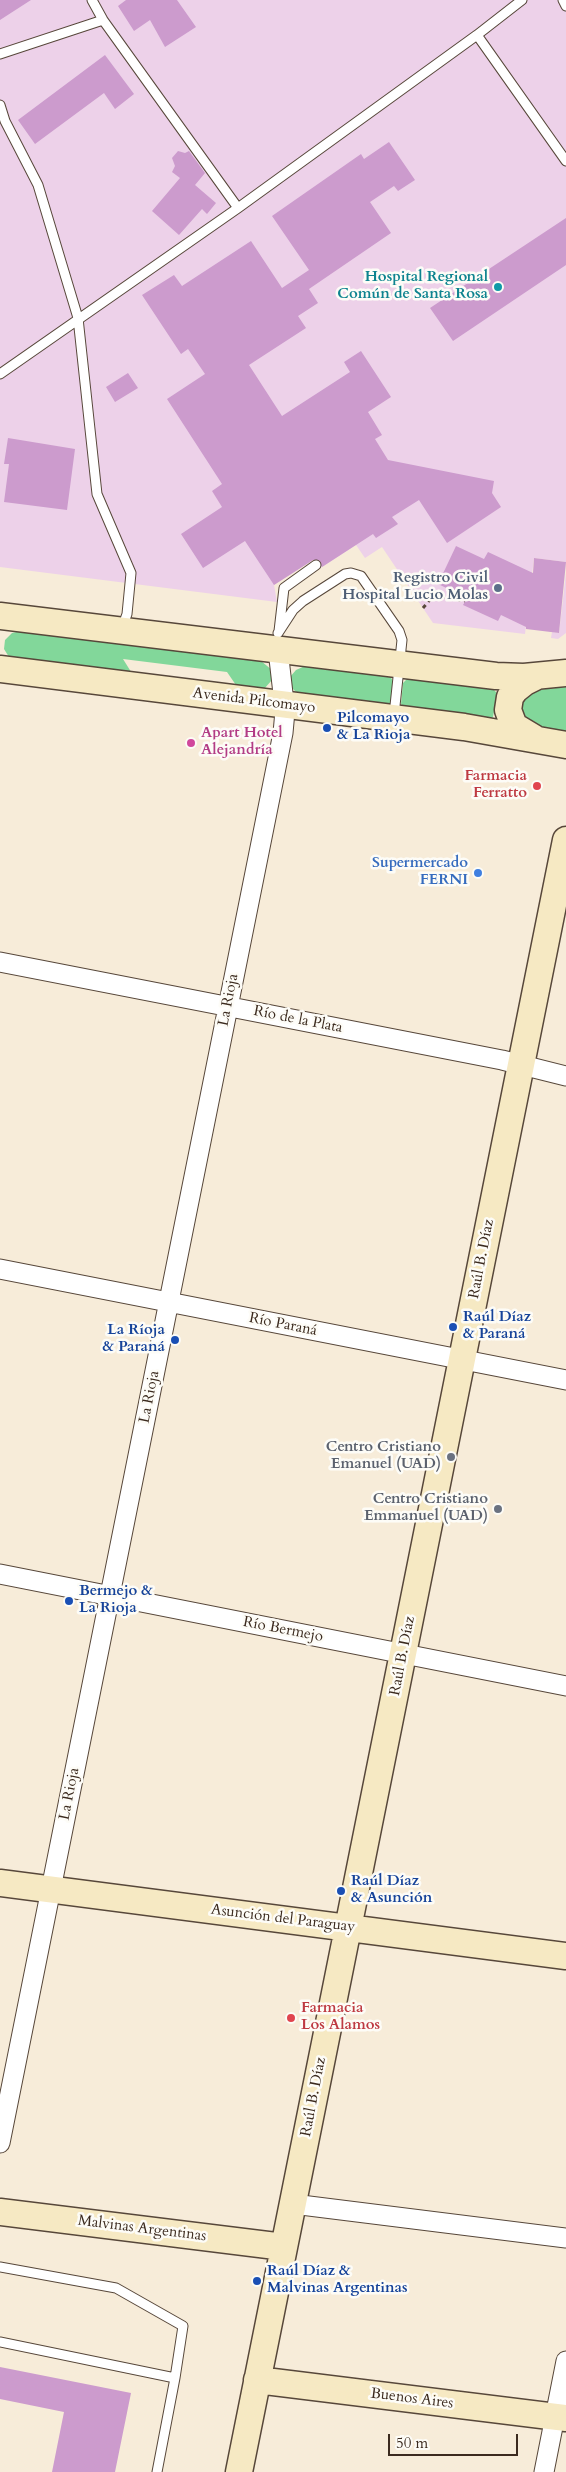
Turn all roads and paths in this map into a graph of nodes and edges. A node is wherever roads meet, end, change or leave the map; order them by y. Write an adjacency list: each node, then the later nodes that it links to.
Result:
1 (92, 0): 5 (lane)
2 (522, 0): 6 (lane)
3 (563, 0): 4 (lane)
4 (566, 6)
5 (103, 20): 7 (lane); 10 (lane)
6 (477, 35): 9 (lane); 10 (lane)
7 (0, 54)
8 (0, 105): 11 (lane)
9 (566, 161)
10 (238, 208): 11 (lane)
11 (78, 318): 12 (lane); 17 (lane)
12 (0, 374)
13 (316, 565): 18 (lane)
14 (465, 601): 15 (path)
15 (423, 608)
16 (0, 616): 17 (street)
17 (121, 630): 18 (street)
18 (278, 641): 19 (street); 19 (lane); 23 (street, La Rioja)
19 (400, 665): 22 (street); 24 (lane)
20 (0, 669): 23 (street, Avenida Pilcomayo)
21 (566, 673): 22 (street)
22 (537, 676): 25 (street)
23 (284, 705): 24 (street, Avenida Pilcomayo); 29 (street, La Rioja)
24 (394, 718): 25 (street, Avenida Pilcomayo)
25 (534, 738): 26 (street, Avenida Pilcomayo)
26 (566, 745)
27 (566, 840): 30 (street, Raúl B. Díaz)
28 (0, 962): 29 (street, Río de la Plata)
29 (228, 1006): 30 (street, Río de la Plata); 33 (street, La Rioja)
30 (521, 1066): 31 (street, Río de la Plata); 34 (street, Raúl B. Díaz)
31 (566, 1076)
32 (0, 1269): 33 (street, Río Paraná)
33 (168, 1302): 34 (street, Río Paraná); 37 (street, La Rioja)
34 (462, 1360): 35 (street, Río Paraná); 38 (street, Raúl B. Díaz)
35 (566, 1380)
36 (0, 1574): 37 (street, Río Bermejo)
37 (110, 1596): 38 (street, Río Bermejo); 41 (street, La Rioja)
38 (403, 1654): 39 (street, Río Bermejo); 42 (street, Raúl B. Díaz)
39 (566, 1686)
40 (0, 1883): 41 (street, Asunción del Paraguay)
41 (51, 1890): 42 (street, Asunción del Paraguay); 44 (street, La Rioja)
42 (348, 1928): 43 (street, Asunción del Paraguay); 45 (street, Raúl B. Díaz)
43 (566, 1956)
44 (0, 2143)
45 (293, 2204): 47 (street); 48 (street, Raúl B. Díaz)
46 (0, 2212): 48 (street, Malvinas Argentinas)
47 (566, 2238)
48 (284, 2247): 53 (street, Raúl B. Díaz)
49 (0, 2266): 52 (lane)
50 (0, 2342): 52 (lane)
51 (566, 2360): 54 (street)
52 (175, 2378): 55 (lane)
53 (257, 2380): 54 (street, Buenos Aires); 56 (street, Raúl B. Díaz)
54 (560, 2417): 57 (street)
55 (156, 2472)
56 (239, 2472)
57 (544, 2472)

